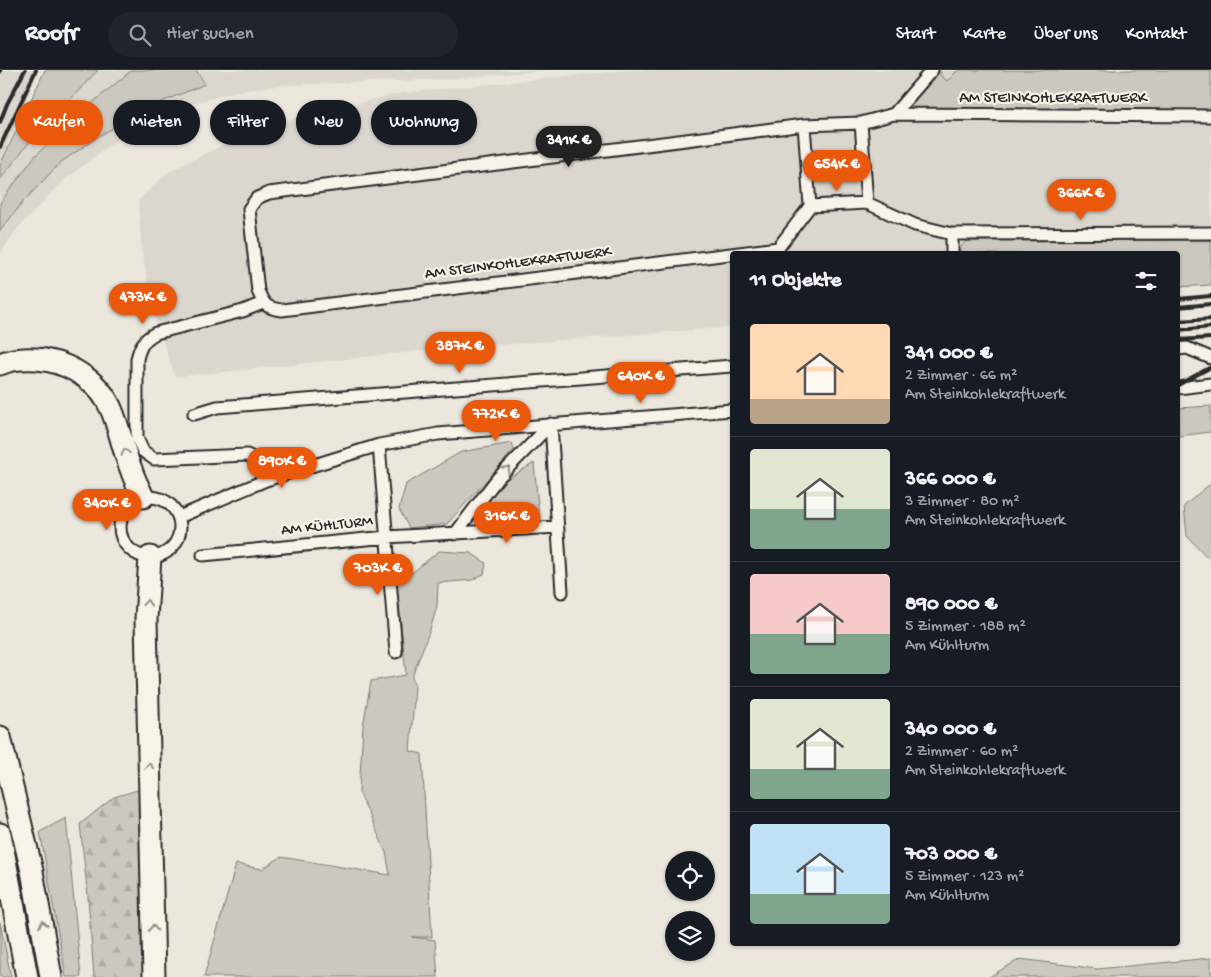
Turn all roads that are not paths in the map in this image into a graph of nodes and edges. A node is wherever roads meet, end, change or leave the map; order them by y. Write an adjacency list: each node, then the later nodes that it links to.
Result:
1 (932, 70): 2 (street)
2 (894, 114): 3 (street, AM STEINKOHLEKRAFTWERK); 4 (street, AM STEINKOHLEKRAFTWERK)
3 (1211, 116)
4 (861, 123): 5 (street, AM STEINKOHLEKRAFTWERK); 6 (street)
5 (804, 125): 7 (street); 13 (street, AM STEINKOHLEKRAFTWERK)
6 (867, 203): 7 (street); 9 (street)
7 (810, 206): 10 (street, AM STEINKOHLEKRAFTWERK)
8 (1211, 233): 9 (street)
9 (952, 234): 11 (street)
10 (779, 251)
11 (952, 251)
12 (730, 257): 13 (street, AM STEINKOHLEKRAFTWERK)
13 (263, 303): 24 (street)
14 (1180, 349): 15 (street)
15 (1211, 358)
16 (0, 364): 25 (highway, one-way to 16)
17 (730, 366): 21 (street)
18 (1211, 384): 19 (street)
19 (1180, 388)
20 (730, 410): 22 (street)
21 (194, 414)
22 (551, 424): 23 (street); 27 (street); 28 (street, one-way to 22)
23 (379, 445): 24 (street); 29 (street)
24 (266, 480): 26 (street)
25 (143, 497): 26 (street); 31 (street)
26 (179, 517): 31 (street)
27 (557, 527): 28 (street, AM KÜHLTURM); 32 (street)
28 (455, 534): 29 (street, AM KÜHLTURM)
29 (387, 537): 30 (street, AM KÜHLTURM); 33 (street)
30 (202, 555)
31 (150, 557): 38 (highway, one-way to 31)
32 (562, 592)
33 (396, 652)
34 (0, 737): 37 (highway, one-way to 34)
35 (0, 834): 36 (highway)
36 (27, 977)
37 (51, 977)
38 (154, 977)

